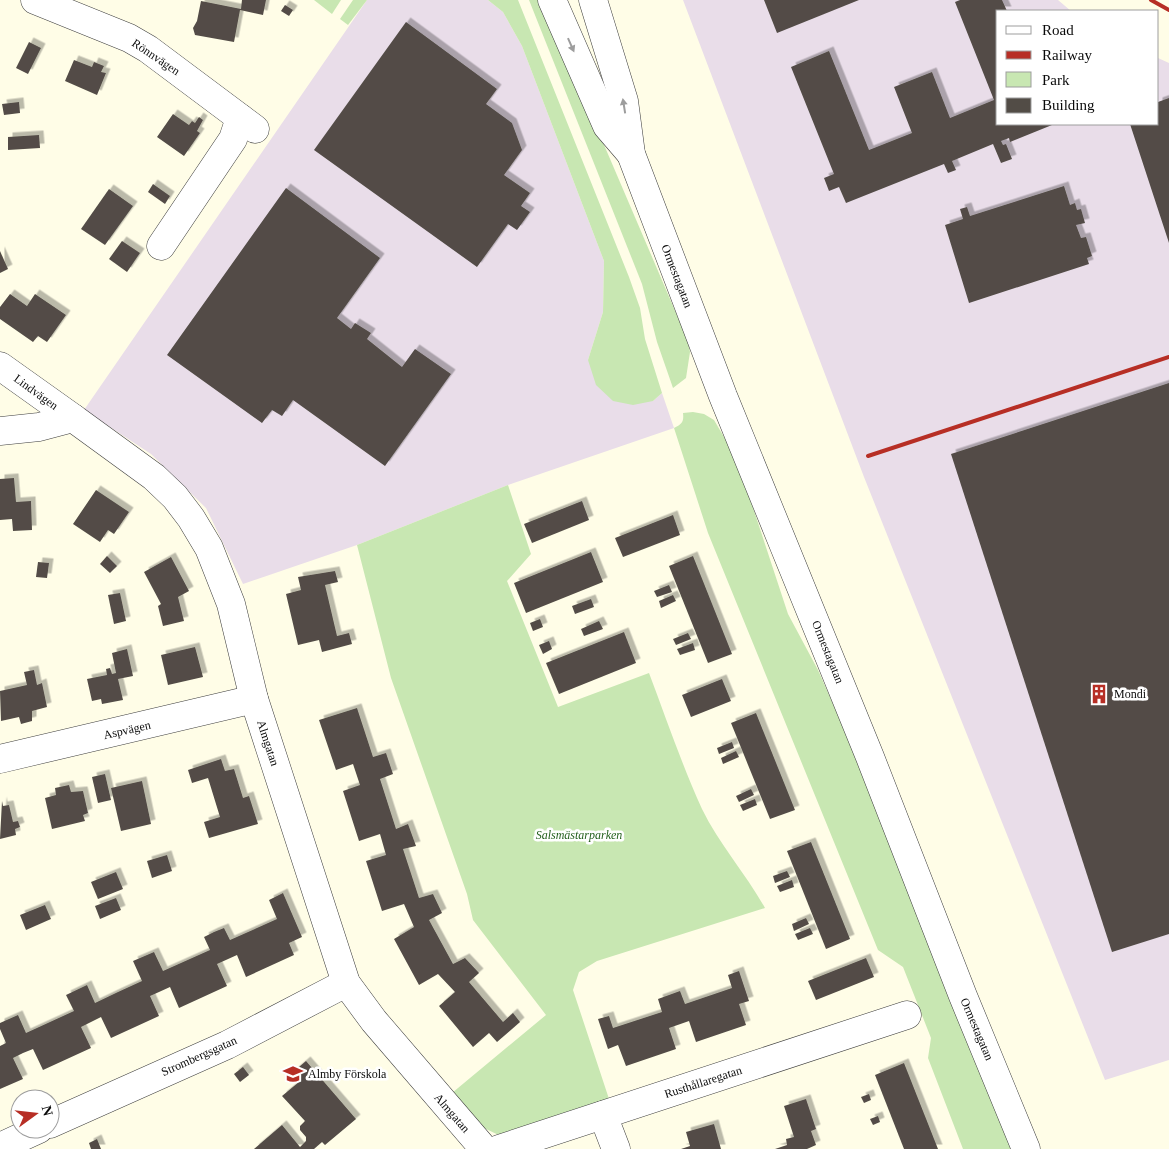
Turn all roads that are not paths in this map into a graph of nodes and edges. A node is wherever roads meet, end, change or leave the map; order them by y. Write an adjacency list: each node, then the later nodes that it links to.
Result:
1 (35, 0): 5 (street, Rönnvägen)
2 (552, 0): 4 (street, Ormestagatan, one-way to 4)
3 (593, 0): 4 (street, Ormestagatan, one-way to 3)
4 (631, 154): 20 (street, Ormestagatan)
5 (161, 246)
6 (0, 366): 7 (street, Lindvägen)
7 (73, 418): 8 (street); 9 (street, Almgatan)
8 (0, 431)
9 (254, 699): 10 (street, Aspvägen); 11 (street, Almgatan)
10 (0, 759)
11 (346, 984): 14 (street, Strombergsgatan); 17 (street, Almgatan)
12 (906, 1015): 13 (street, Rusthållaregatan)
13 (603, 1115): 18 (street, Rusthållaregatan); 19 (street)
14 (60, 1120)
15 (17, 1139): 16 (street)
16 (0, 1147)
17 (484, 1149)
18 (499, 1149)
19 (616, 1149)
20 (1026, 1149)

